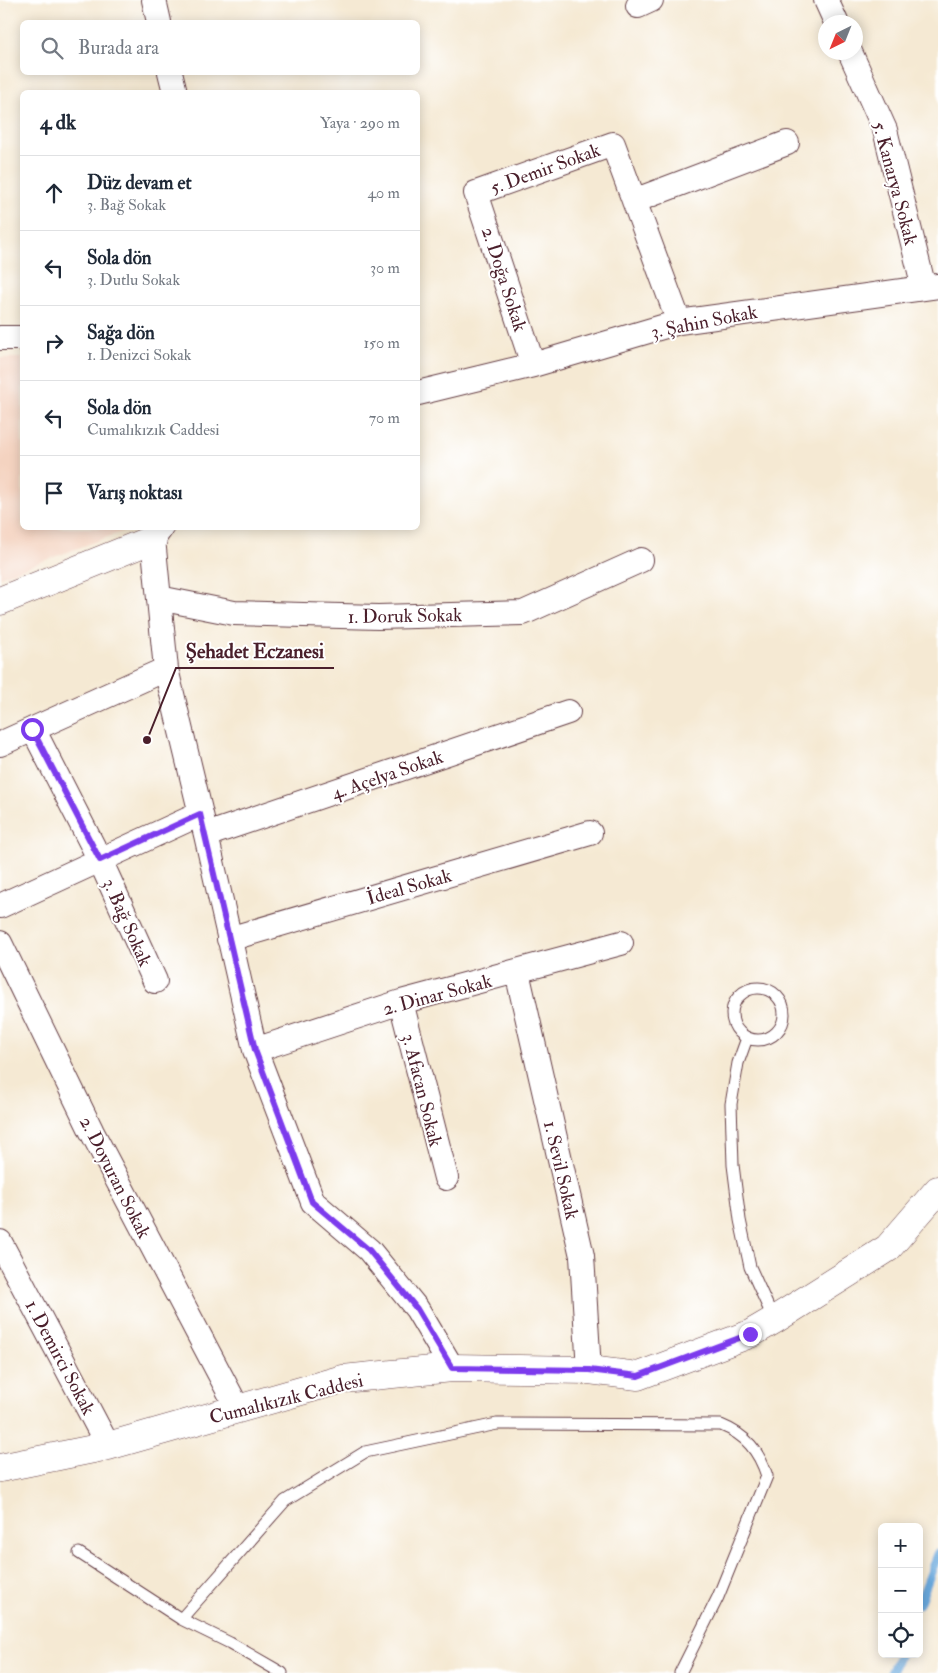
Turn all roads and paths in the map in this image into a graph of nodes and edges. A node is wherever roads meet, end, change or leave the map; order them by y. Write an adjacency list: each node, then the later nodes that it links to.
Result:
1 (154, 0): 4 (street)
2 (826, 0): 3 (street)
3 (833, 15)
4 (159, 20)
5 (854, 60): 11 (street, 5. Kanarya Sokak)
6 (171, 75): 7 (street)
7 (174, 90)
8 (787, 144): 10 (street)
9 (476, 192): 10 (street, 5. Demir Sokak); 15 (street, 2. Doğa Sokak)
10 (634, 201): 12 (street, 5. Demir Sokak)
11 (931, 287): 12 (street, 3. Şahin Sokak)
12 (679, 322): 15 (street, 3. Şahin Sokak)
13 (0, 338): 14 (street)
14 (20, 338)
15 (533, 365): 16 (street, 3. Şahin Sokak)
16 (420, 393)
17 (157, 533): 19 (street); 20 (street)
18 (641, 560): 19 (street, 1. Doruk Sokak)
19 (159, 598): 21 (street)
20 (0, 601)
21 (166, 669): 23 (street); 25 (street)
22 (568, 712): 25 (street, 4. Açelya Sokak)
23 (32, 729): 24 (street); 27 (street, 3. Bağ Sokak)
24 (0, 744)
25 (203, 825): 27 (street, 4. Açelya Sokak); 29 (street)
26 (590, 833): 29 (street, İdeal Sokak)
27 (100, 860): 28 (street, 4. Açelya Sokak); 33 (street, 3. Bağ Sokak)
28 (0, 906)
29 (229, 939): 36 (street)
30 (0, 943): 43 (street, 2. Doyuran Sokak)
31 (621, 943): 32 (street, 2. Dinar Sokak)
32 (517, 972): 34 (street, 2. Dinar Sokak); 42 (street, 1. Sevil Sokak)
33 (155, 982)
34 (401, 1002): 36 (street, 2. Dinar Sokak); 37 (street, 3. Afacan Sokak)
35 (747, 1038): 35 (lane); 40 (lane)
36 (255, 1050): 41 (street)
37 (446, 1178)
38 (938, 1190): 40 (street, Cumalıkızık Caddesi)
39 (0, 1242): 44 (street, 1. Demirci Sokak)
40 (774, 1320): 42 (street, Cumalıkızık Caddesi)
41 (452, 1368): 42 (street, Cumalıkızık Caddesi); 43 (street, Cumalıkızık Caddesi)
42 (589, 1370)
43 (238, 1409): 44 (street, Cumalıkızık Caddesi)
44 (108, 1446): 45 (street, Cumalıkızık Caddesi)
45 (0, 1468)
46 (79, 1553): 47 (lane)
47 (181, 1619): 48 (lane); 49 (lane)
48 (282, 1673)
49 (680, 1673)

